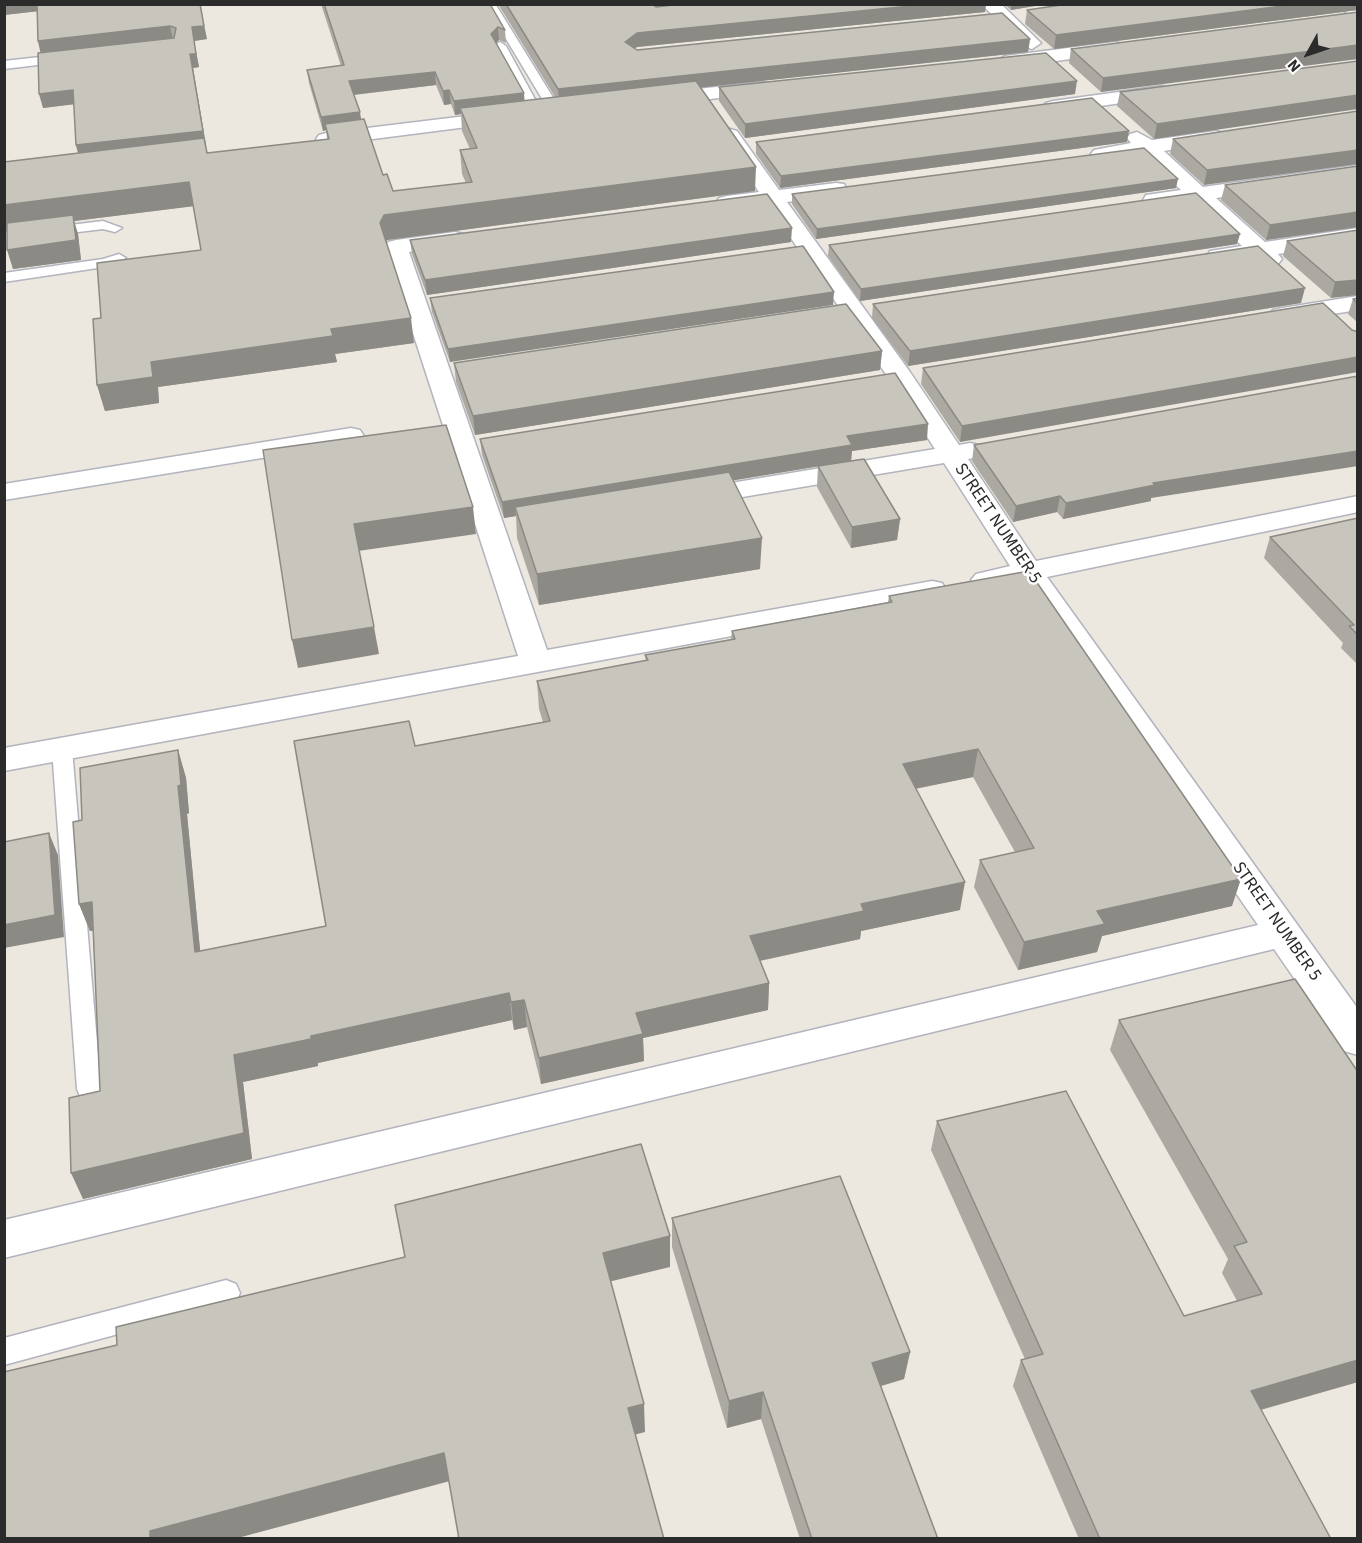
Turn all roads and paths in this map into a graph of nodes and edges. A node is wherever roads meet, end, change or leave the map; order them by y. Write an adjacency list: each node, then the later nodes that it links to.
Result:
1 (478, 4): 21 (lane)
2 (490, 5): 21 (lane)
3 (1339, 12): 6 (street)
4 (992, 14): 5 (street); 9 (street)
5 (1029, 15)
6 (1358, 15)
7 (1139, 45): 9 (street)
8 (83, 56): 11 (lane)
9 (1047, 57): 10 (street); 12 (street)
10 (987, 64)
11 (4, 65)
12 (1063, 72)
13 (785, 85): 16 (street)
14 (1080, 86): 17 (street)
15 (1179, 90): 17 (street)
16 (702, 94): 18 (street); 25 (street, STREET NUMBER 5)
17 (1096, 101): 19 (street); 26 (street)
18 (635, 102)
19 (1038, 108)
20 (579, 109): 21 (street)
21 (547, 113): 23 (street)
22 (1241, 134): 26 (street)
23 (312, 141)
24 (762, 144): 25 (street)
25 (738, 147): 31 (street, STREET NUMBER 5)
26 (1148, 148): 27 (street); 30 (street)
27 (1077, 157)
28 (1358, 171): 30 (street)
29 (855, 186): 31 (street)
30 (1198, 194): 32 (street); 38 (street)
31 (773, 197): 33 (street); 51 (street, STREET NUMBER 5)
32 (1128, 204)
33 (702, 207)
34 (115, 228): 37 (lane)
35 (1358, 235): 38 (street)
36 (479, 236): 45 (street)
37 (4, 237)
38 (1259, 250): 40 (street); 41 (street)
39 (119, 258): 42 (lane)
40 (1201, 258)
41 (1283, 272)
42 (4, 278)
43 (439, 302): 45 (street)
44 (1358, 303): 46 (street)
45 (416, 305): 48 (street)
46 (1253, 320)
47 (463, 370): 48 (street)
48 (440, 374): 56 (street)
49 (351, 436): 52 (street)
50 (997, 446): 51 (street)
51 (950, 454): 53 (street); 55 (street, STREET NUMBER 5)
52 (4, 492)
53 (668, 501)
54 (1358, 504): 55 (street)
55 (1029, 572): 56 (street); 59 (street, STREET NUMBER 5)
56 (536, 664): 57 (street)
57 (62, 749): 58 (street); 61 (lane)
58 (4, 760)
59 (1284, 933): 60 (street, STREET NUMBER 5); 62 (street)
60 (1358, 1040)
61 (90, 1089)
62 (4, 1239)
63 (226, 1293): 64 (lane)
64 (4, 1352)

